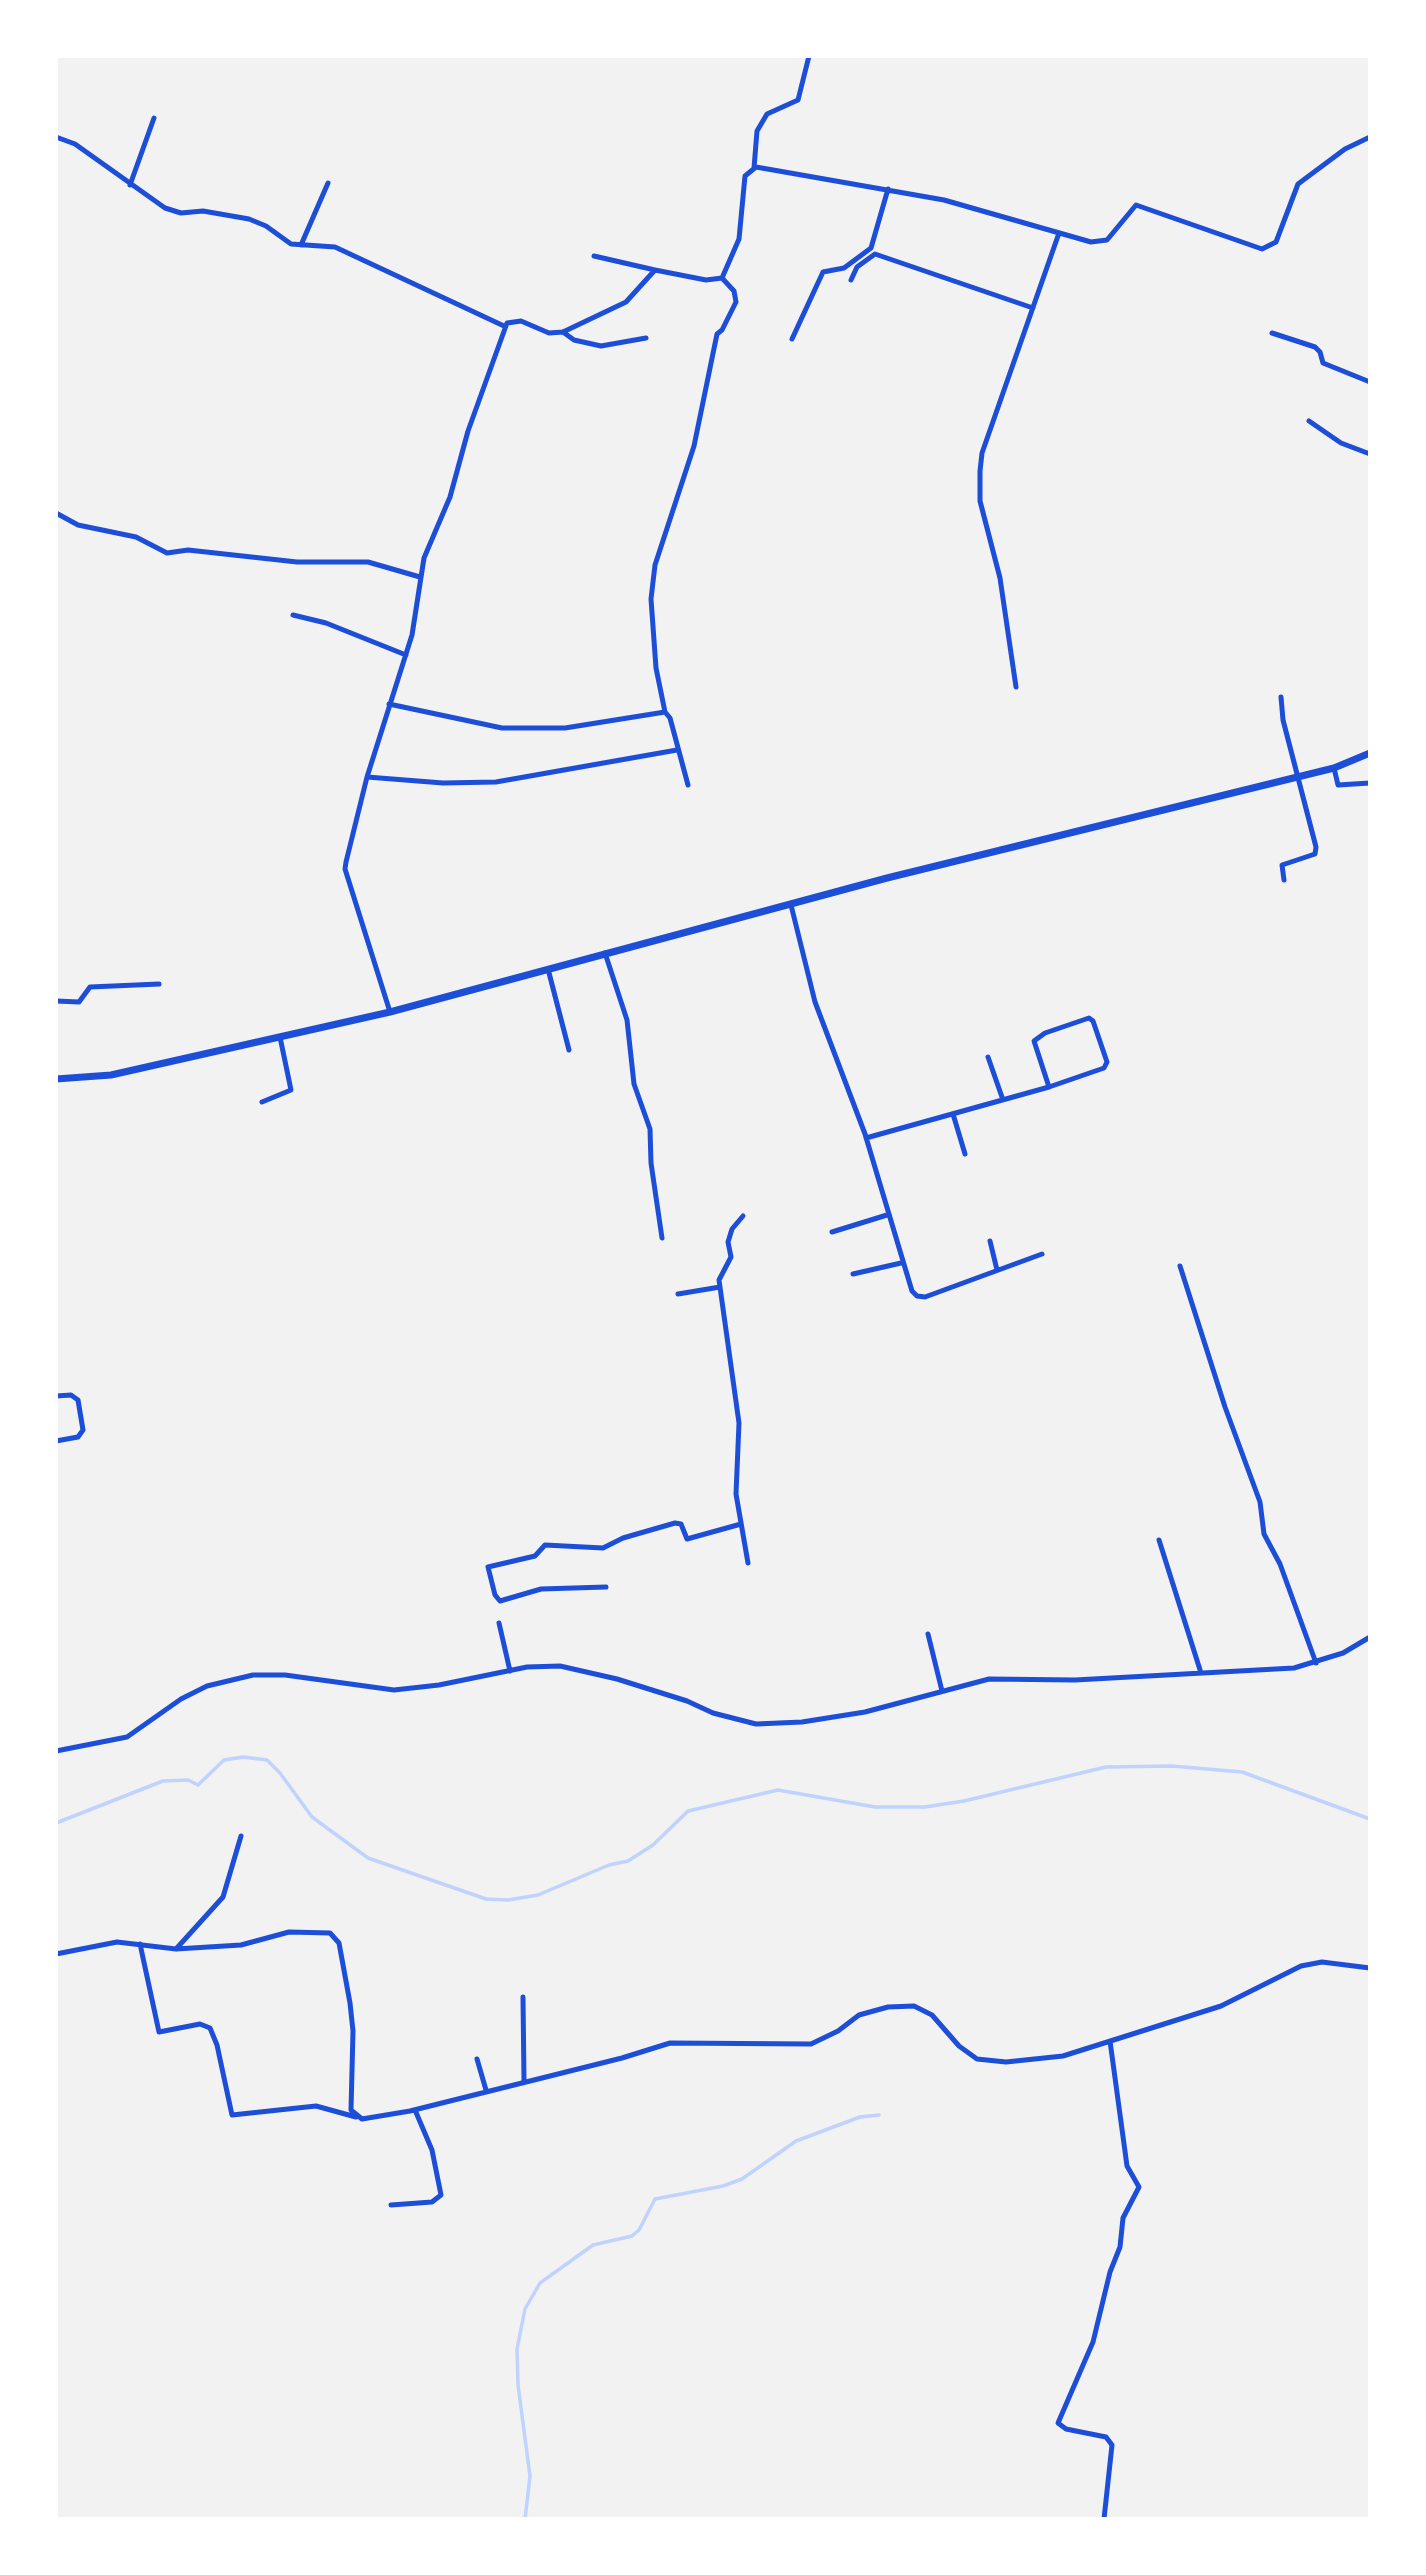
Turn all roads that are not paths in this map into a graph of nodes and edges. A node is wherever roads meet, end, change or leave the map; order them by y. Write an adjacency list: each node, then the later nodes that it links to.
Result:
1 (809, 56): 5 (street)
2 (155, 118): 7 (street)
3 (56, 137): 7 (street)
4 (1370, 137): 9 (street)
5 (754, 168): 8 (street); 13 (street)
6 (328, 183): 10 (street)
7 (130, 185): 10 (street)
8 (888, 188): 9 (street); 20 (street)
9 (1059, 233): 15 (street)
10 (300, 245): 16 (street)
11 (594, 256): 12 (street)
12 (656, 271): 13 (street); 17 (street)
13 (722, 278): 31 (street)
14 (851, 280): 15 (street)
15 (1032, 308): 28 (street)
16 (504, 326): 17 (street); 25 (street)
17 (563, 332): 19 (street)
18 (1272, 333): 21 (street)
19 (646, 338)
20 (792, 339)
21 (1370, 382)
22 (1309, 421): 23 (street)
23 (1370, 454)
24 (56, 513): 25 (street)
25 (420, 577): 27 (street)
26 (293, 615): 27 (street)
27 (405, 654): 30 (street)
28 (1016, 687)
29 (1281, 697): 35 (street)
30 (389, 704): 31 (street); 36 (street)
31 (665, 712): 32 (street)
32 (677, 751): 36 (street); 38 (street)
33 (1370, 753): 34 (street)
34 (1334, 768): 35 (street); 37 (street)
35 (1299, 776): 39 (street); 40 (street)
36 (367, 777): 45 (street)
37 (1370, 783)
38 (688, 785)
39 (1284, 880)
40 (791, 905): 41 (street); 54 (street)
41 (605, 953): 42 (street); 59 (street)
42 (548, 969): 45 (street); 47 (street)
43 (159, 984): 44 (street)
44 (56, 1000)
45 (390, 1012): 46 (street)
46 (280, 1037): 49 (street); 52 (street)
47 (569, 1050)
48 (988, 1057): 51 (street)
49 (56, 1079)
50 (1049, 1087): 50 (street); 51 (street)
51 (1003, 1100): 53 (street)
52 (261, 1102)
53 (953, 1114): 54 (street); 55 (street)
54 (866, 1138): 56 (street)
55 (965, 1154)
56 (887, 1215): 58 (street); 62 (street)
57 (743, 1216): 66 (street)
58 (832, 1232)
59 (662, 1238)
60 (990, 1241): 64 (street)
61 (1042, 1254): 64 (street)
62 (901, 1263): 64 (street); 65 (street)
63 (1180, 1266): 77 (street)
64 (997, 1270)
65 (853, 1274)
66 (720, 1287): 67 (street); 70 (street)
67 (678, 1294)
68 (56, 1396): 69 (street)
69 (56, 1441)
70 (741, 1524): 72 (street); 73 (street)
71 (1158, 1540): 79 (street)
72 (748, 1563)
73 (607, 1587)
74 (499, 1623): 78 (street)
75 (928, 1634): 80 (street)
76 (1370, 1637): 77 (street)
77 (1316, 1663): 79 (street)
78 (510, 1671): 80 (street); 81 (street)
79 (1201, 1673): 80 (street)
80 (942, 1691)
81 (56, 1751)
82 (241, 1836): 84 (street)
83 (140, 1944): 84 (street); 85 (street); 93 (street)
84 (176, 1949): 93 (street)
85 (56, 1954)
86 (1370, 1968): 88 (street)
87 (523, 1997): 90 (street)
88 (1110, 2041): 90 (street); 95 (street)
89 (477, 2059): 91 (street)
90 (524, 2081): 91 (street)
91 (486, 2090): 92 (street)
92 (415, 2110): 93 (street); 94 (street)
93 (356, 2117)
94 (391, 2205)
95 (1104, 2519)

